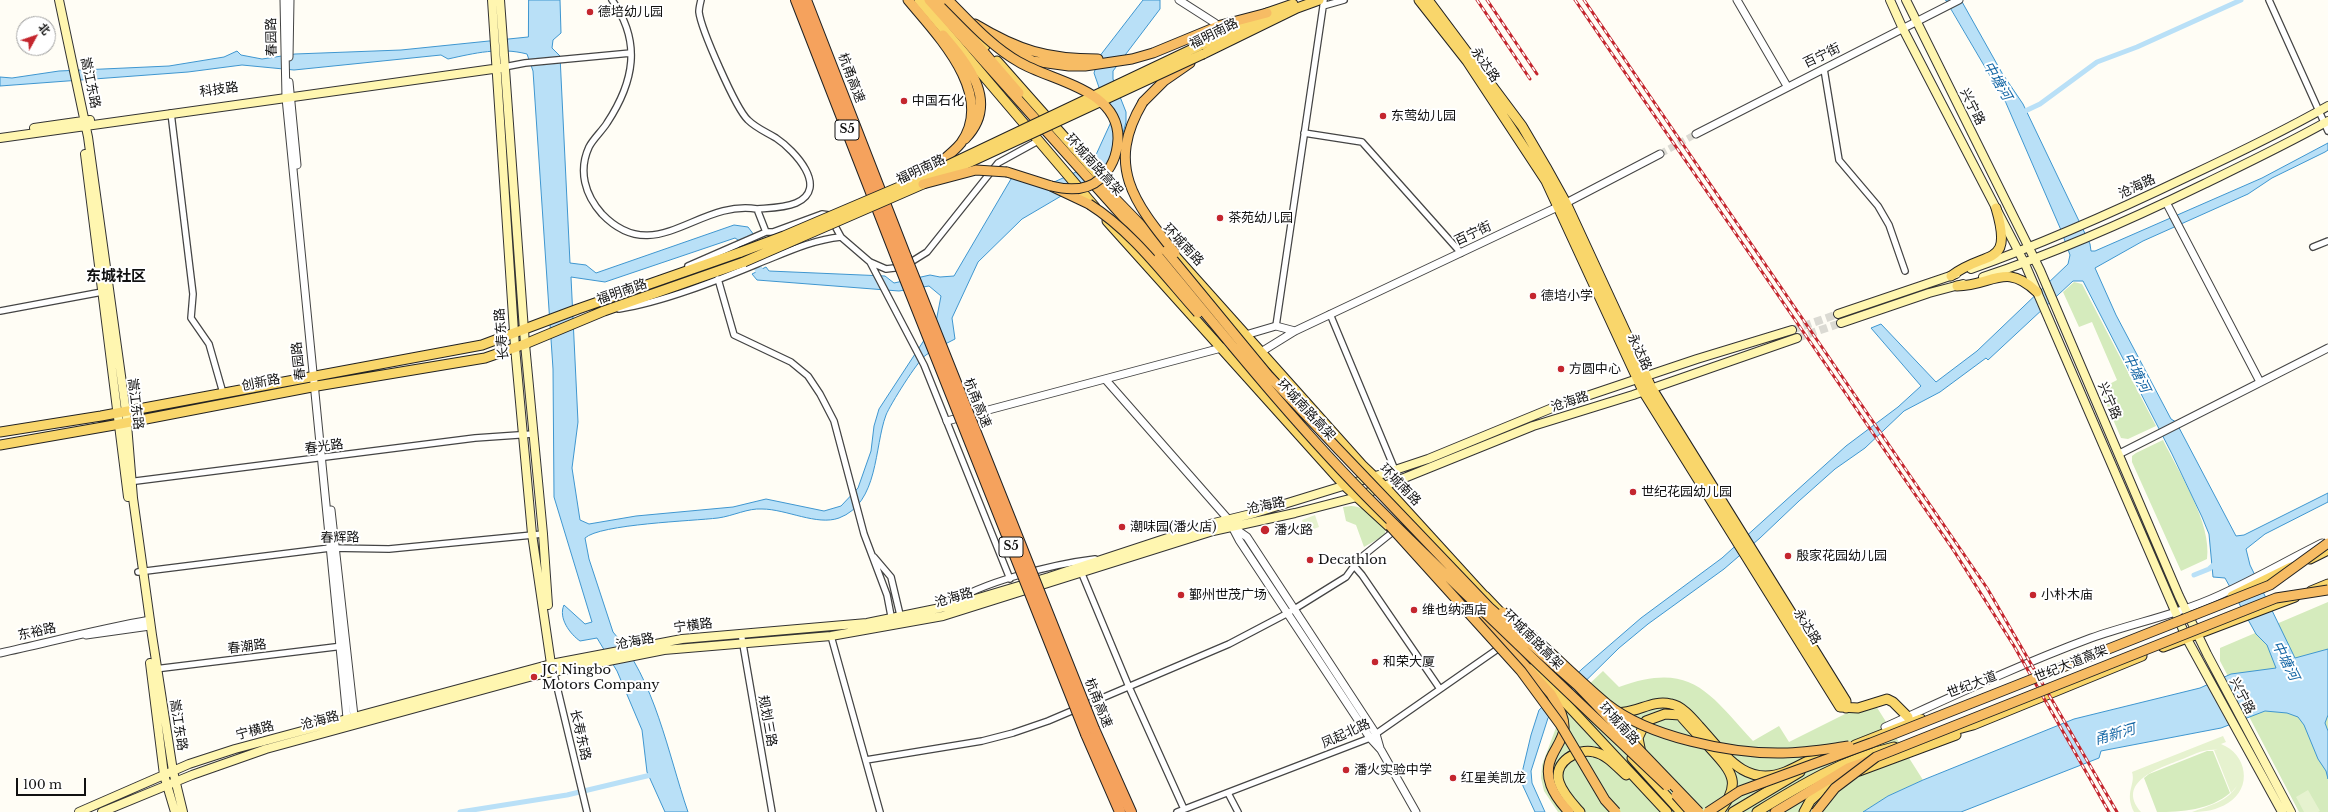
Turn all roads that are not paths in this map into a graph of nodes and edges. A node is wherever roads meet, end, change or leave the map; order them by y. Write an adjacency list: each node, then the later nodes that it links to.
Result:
1 (54, 0): 39 (main road, 嵩江东路)
2 (59, 0): 39 (main road, 嵩江东路)
3 (284, 0): 35 (street, 春园路)
4 (290, 0): 35 (street, 春园路)
5 (492, 0): 33 (main road, 长寿东路)
6 (500, 0): 33 (main road, 长寿东路)
7 (612, 0): 36 (street)
8 (701, 0): 62 (street)
9 (796, 0): 71 (highway, 杭甬高速 / S5)
10 (806, 0): 71 (highway, 杭甬高速 / S5)
11 (908, 0): 55 (highway)
12 (915, 0): 27 (highway)
13 (929, 0): 102 (highway, 环城南路高架, bridge)
14 (939, 0): 99 (highway, 环城南路高架, bridge)
15 (948, 0): 28 (main road); 34 (highway, bridge)
16 (1179, 0): 31 (street)
17 (1303, 0): 29 (main road, 福明南路)
18 (1344, 0): 26 (street)
19 (1419, 0): 60 (main road, 永达路)
20 (1428, 0): 60 (main road, 永达路)
21 (1737, 0): 42 (street)
22 (1890, 0): 32 (main road, 兴宁路)
23 (1906, 0): 30 (main road, 兴宁路)
24 (1959, 0): 30 (street, 百宁街)
25 (2269, 0): 45 (street)
26 (1322, 2): 37 (main road, 福明南路); 51 (street)
27 (920, 5): 54 (main road); 55 (highway)
28 (958, 14): 38 (highway); 92 (main road, 环城南路)
29 (1267, 14): 38 (highway); 57 (main road, 福明南路, bridge)
30 (1916, 22): 32 (street, 百宁街); 67 (main road, 兴宁路)
31 (1215, 23)
32 (1903, 29): 41 (street, 百宁街); 61 (main road, 兴宁路)
33 (498, 35): 40 (main road, 长寿东路)
34 (992, 42): 38 (highway, bridge); 58 (highway, bridge)
35 (286, 52): 43 (street, 春园路)
36 (631, 53): 40 (street); 62 (street)
37 (1203, 54): 57 (main road, 福明南路, bridge); 99 (highway, bridge)
38 (1132, 59)
39 (71, 66): 48 (main road, 嵩江东路)
40 (500, 68): 43 (main road, 科技路); 89 (main road, 长寿东路); 91 (main road, 长寿东路)
41 (1824, 68): 42 (street, 百宁街); 76 (street)
42 (1787, 86): 52 (street, 百宁街)
43 (288, 95): 46 (main road, 科技路); 48 (main road, 科技路); 103 (street, 春园路)
44 (2328, 106): 45 (main road, 沧海路)
45 (2319, 111): 47 (street); 67 (main road, 沧海路)
46 (171, 114): 48 (main road, 科技路); 106 (street)
47 (2326, 122): 49 (street); 59 (main road, 沧海路)
48 (83, 123): 50 (main road, 科技路); 53 (main road, 科技路); 80 (main road, 嵩江东路); 107 (main road, 嵩江东路)
49 (2328, 131)
50 (0, 133)
51 (1304, 133): 70 (street); 87 (street)
52 (1696, 134)
53 (0, 138)
54 (1038, 140): 73 (street); 97 (main road, 环城南路)
55 (961, 143): 57 (highway, bridge)
56 (1660, 154): 60 (street, 百宁街)
57 (924, 180): 58 (highway, bridge); 68 (main road, 福明南路, bridge); 74 (main road, 福明南路, bridge)
58 (1051, 186): 102 (highway, bridge)
59 (2166, 202): 72 (main road, 沧海路); 104 (street)
60 (1563, 205): 70 (street, 百宁街); 100 (main road, 永达路)
61 (1996, 208): 69 (main road, 兴宁路); 77 (main road, 沧海路)
62 (757, 209): 63 (street)
63 (766, 232): 64 (street); 68 (street)
64 (841, 237): 73 (street); 74 (street)
65 (2328, 241): 66 (street)
66 (2312, 247)
67 (2029, 248): 69 (main road, 沧海路); 72 (main road, 兴宁路)
68 (739, 249): 89 (main road, 福明南路)
69 (2019, 252): 75 (main road, 兴宁路); 77 (main road, 沧海路)
70 (1460, 253): 84 (street, 百宁街)
71 (901, 258): 178 (highway, 杭甬高速 / S5, bridge); 181 (highway, 杭甬高速 / S5, bridge)
72 (2035, 260): 75 (main road, 沧海路); 114 (main road, 兴宁路)
73 (870, 262): 108 (street)
74 (747, 264): 78 (street); 82 (main road, 福明南路)
75 (2025, 264): 79 (main road, 沧海路); 81 (main road, 兴宁路)
76 (1905, 271)
77 (1951, 276): 85 (main road, 沧海路)
78 (718, 279): 82 (street); 130 (street)
79 (1957, 286): 81 (main road, 沧海路); 86 (main road, 沧海路)
80 (102, 292): 83 (street); 107 (main road, 嵩江东路)
81 (2037, 292): 146 (main road, 兴宁路)
82 (605, 311): 94 (main road, 福明南路)
83 (0, 312)
84 (1330, 314): 90 (street, 百宁街); 116 (street)
85 (1838, 314)
86 (1842, 323)
87 (1276, 326): 90 (street); 92 (street)
88 (1792, 330): 100 (main road, 沧海路)
89 (524, 331): 91 (main road, 创新路); 94 (main road, 长寿东路)
90 (1295, 331): 98 (street, 百宁街)
91 (514, 334): 95 (main road, 长寿东路); 103 (main road, 创新路)
92 (1245, 334): 97 (street); 98 (main road, 环城南路)
93 (1797, 338): 105 (main road, 沧海路)
94 (525, 344): 95 (main road, 创新路); 112 (main road, 长寿东路)
95 (515, 348): 103 (main road, 创新路); 111 (main road, 长寿东路)
96 (2328, 348): 104 (street)
97 (1221, 349): 101 (street); 119 (main road, 环城南路)
98 (1261, 352): 117 (main road, 环城南路)
99 (1268, 375): 137 (highway, 环城南路高架, bridge)
100 (1642, 378): 105 (main road, 永达路); 116 (main road, 沧海路)
101 (1105, 379): 108 (street); 123 (street)
102 (1260, 379): 122 (highway, 环城南路高架, bridge)
103 (314, 382): 106 (main road, 创新路); 109 (main road, 创新路); 115 (street, 春园路)
104 (2260, 382): 114 (street)
105 (1647, 389): 120 (main road, 沧海路); 167 (main road, 永达路)
106 (224, 393): 107 (main road, 创新路)
107 (122, 412): 109 (main road, 嵩江东路); 110 (main road, 创新路)
108 (947, 421): 135 (street)
109 (124, 423): 113 (main road, 创新路); 118 (main road, 嵩江东路)
110 (0, 432)
111 (524, 434): 112 (street, 春光路); 115 (street, 春光路); 125 (main road, 长寿东路)
112 (533, 434): 126 (main road, 长寿东路)
113 (0, 445)
114 (2119, 454): 144 (main road, 兴宁路)
115 (323, 458): 118 (street, 春光路); 128 (street, 春园路)
116 (1395, 470): 117 (main road, 沧海路)
117 (1373, 476): 119 (main road, 沧海路); 120 (main road, 环城南路)
118 (129, 482): 133 (main road, 嵩江东路)
119 (1346, 486): 121 (main road, 环城南路); 123 (main road, 沧海路)
120 (1385, 487): 121 (main road, 沧海路); 137 (main road, 环城南路)
121 (1357, 497): 123 (main road, 沧海路); 124 (main road, 环城南路)
122 (1377, 506): 200 (highway, bridge); 204 (highway, 环城南路高架, bridge)
123 (1230, 523): 131 (main road, 沧海路); 134 (main road, 沧海路); 143 (street); 145 (street)
124 (1394, 531): 132 (street); 140 (main road, 环城南路)
125 (532, 534): 126 (street, 春辉路); 128 (street, 春辉路); 159 (main road, 长寿东路)
126 (543, 534): 159 (main road, 长寿东路)
127 (2328, 542): 136 (highway, 世纪大道高架, bridge); 144 (street)
128 (332, 548): 133 (street, 春辉路); 156 (street, 春园路)
129 (2328, 550): 136 (main road)
130 (869, 551): 147 (street); 149 (street)
131 (1101, 558): 135 (street); 142 (main road, 沧海路)
132 (1355, 567): 143 (street); 164 (street)
133 (141, 572): 148 (main road, 嵩江东路)
134 (1082, 574): 147 (main road, 沧海路); 163 (street)
135 (1010, 579): 142 (street)
136 (2271, 580): 144 (main road, 世纪大道); 171 (highway, 世纪大道高架, bridge)
137 (1468, 582): 162 (main road, 环城南路); 171 (highway, bridge); 205 (highway, 环城南路高架, bridge)
138 (2328, 584): 141 (main road)
139 (2328, 590): 141 (highway, 世纪大道高架, bridge)
140 (1460, 594): 155 (highway); 165 (main road, 环城南路)
141 (2279, 600): 151 (main road); 172 (highway, 世纪大道高架, bridge)
142 (945, 607): 147 (main road, 沧海路)
143 (1294, 609): 145 (street); 170 (street)
144 (2186, 612): 146 (main road, 世纪大道); 151 (main road, 兴宁路)
145 (1288, 613): 163 (street); 170 (street)
146 (2176, 615): 153 (main road, 兴宁路); 167 (main road, 世纪大道); 167 (street)
147 (901, 621): 149 (main road, 沧海路)
148 (147, 623): 158 (street, 东裕路); 160 (main road, 嵩江东路)
149 (892, 623): 150 (main road, 沧海路); 152 (main road, 沧海路)
150 (737, 633): 154 (street, 规划三路); 157 (main road, 宁横路)
151 (2197, 635): 153 (main road); 161 (main road, 兴宁路)
152 (831, 636): 154 (main road, 沧海路); 173 (street)
153 (2187, 639): 161 (main road, 兴宁路); 168 (main road)
154 (742, 643): 157 (main road, 沧海路); 189 (street, 规划三路)
155 (1506, 643): 164 (street, 凤起北路); 165 (highway)
156 (343, 646): 160 (street, 春潮路); 166 (street, 春园路)
157 (633, 652): 159 (main road, 沧海路)
158 (0, 653)
159 (552, 668): 166 (main road, 沧海路); 177 (main road, 沧海路); 188 (street, 长寿东路)
160 (154, 669): 175 (main road, 嵩江东路); 176 (main road, 嵩江东路)
161 (2214, 677): 169 (main road, 兴宁路)
162 (1564, 680): 167 (main road, bridge); 174 (main road, 环城南路, bridge)
163 (1129, 687): 173 (street); 183 (street)
164 (1440, 689): 170 (street, 凤起北路)
165 (1553, 692): 198 (highway, bridge); 202 (main road, 环城南路)
166 (351, 717): 175 (main road, 宁横路)
167 (1911, 719): 208 (main road, 世纪大道)
168 (1973, 725): 179 (main road); 209 (main road)
169 (2240, 726): 214 (main road); 215 (main road, 兴宁路)
170 (1373, 736): 182 (street, 凤起北路); 197 (street)
171 (1871, 743): 206 (highway, bridge)
172 (1876, 757): 210 (highway, 世纪大道高架, bridge); 213 (highway, bridge)
173 (866, 760): 190 (street)
174 (1637, 764): 203 (main road, 环城南路); 204 (main road)
175 (173, 771): 176 (main road, 宁横路); 177 (main road, 嵩江东路)
176 (164, 775): 180 (main road, 嵩江东路); 184 (main road)
177 (175, 782): 180 (main road, 沧海路); 187 (main road, 嵩江东路)
178 (1119, 785): 193 (highway, 杭甬高速 / S5); 194 (highway)
179 (1829, 785): 211 (main road); 212 (main road)
180 (166, 786): 185 (main road, 沧海路); 186 (main road, 嵩江东路)
181 (1109, 788): 191 (highway); 192 (highway, 杭甬高速 / S5)
182 (1228, 793): 183 (street, 凤起北路); 196 (street)
183 (1184, 809): 195 (street, 凤起北路)
184 (80, 812)
185 (102, 812)
186 (175, 812)
187 (183, 812)
188 (587, 812)
189 (772, 812)
190 (880, 812)
191 (1116, 812)
192 (1120, 812)
193 (1131, 812)
194 (1137, 812)
195 (1177, 812)
196 (1238, 812)
197 (1416, 812)
198 (1569, 812)
199 (1580, 812): 201 (main road)
200 (1616, 812)
201 (1663, 812)
202 (1667, 812)
203 (1681, 812)
204 (1688, 812): 207 (main road, bridge)
205 (1699, 812)
206 (1708, 812)
207 (1719, 812)
208 (1732, 812)
209 (1757, 812)
210 (1775, 812)
211 (1782, 812)
212 (1804, 812)
213 (1816, 812)
214 (2282, 812)
215 (2291, 812)

